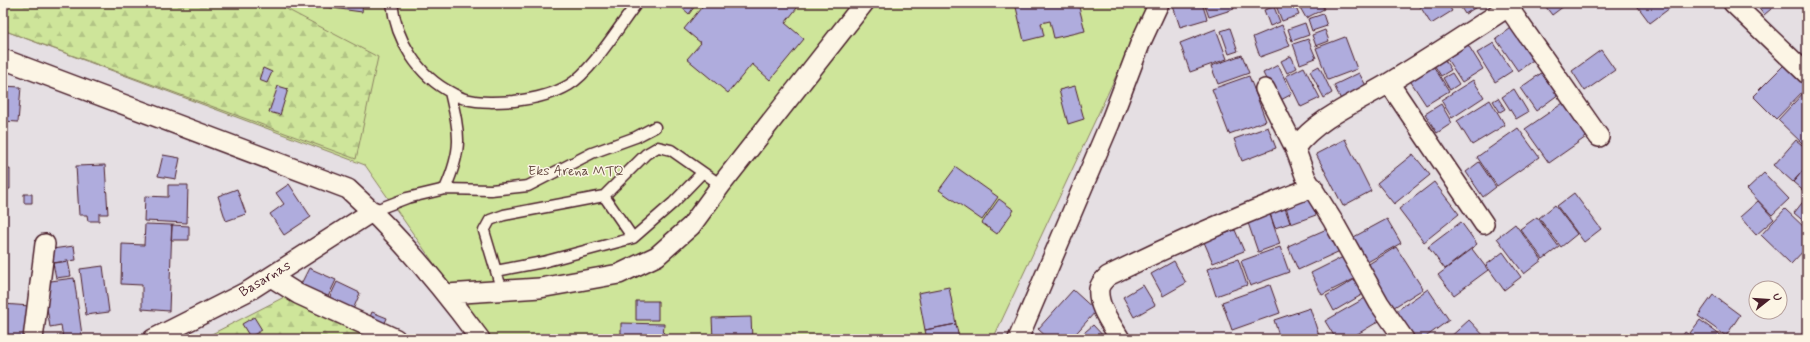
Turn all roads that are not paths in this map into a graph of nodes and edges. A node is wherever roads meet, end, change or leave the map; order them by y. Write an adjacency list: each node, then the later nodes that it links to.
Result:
1 (392, 3): 11 (lane)
2 (637, 3): 11 (lane)
3 (864, 3): 16 (street)
4 (1159, 3): 32 (street)
5 (1733, 3): 8 (street)
6 (1511, 5): 9 (street); 13 (street)
7 (3, 59): 20 (street)
8 (1807, 74)
9 (1389, 83): 14 (street); 21 (street)
10 (1265, 89): 14 (street)
11 (450, 92): 18 (lane)
12 (655, 127): 18 (lane)
13 (1599, 137)
14 (1295, 148): 17 (street)
15 (702, 173): 16 (lane); 19 (lane); 22 (lane)
16 (721, 185): 26 (street)
17 (1314, 187): 33 (street); 34 (street)
18 (445, 189): 20 (lane)
19 (604, 196): 22 (lane); 24 (lane)
20 (373, 211): 25 (street, Basarnas); 27 (street)
21 (1484, 224)
22 (633, 238): 24 (lane)
23 (45, 244): 28 (street)
24 (496, 271): 26 (lane)
25 (271, 277): 29 (street, Basarnas); 30 (street)
26 (502, 291): 27 (street)
27 (447, 294): 31 (street)
28 (34, 339)
29 (153, 339)
30 (396, 339)
31 (480, 339)
32 (1018, 339)
33 (1120, 339)
34 (1404, 339)

